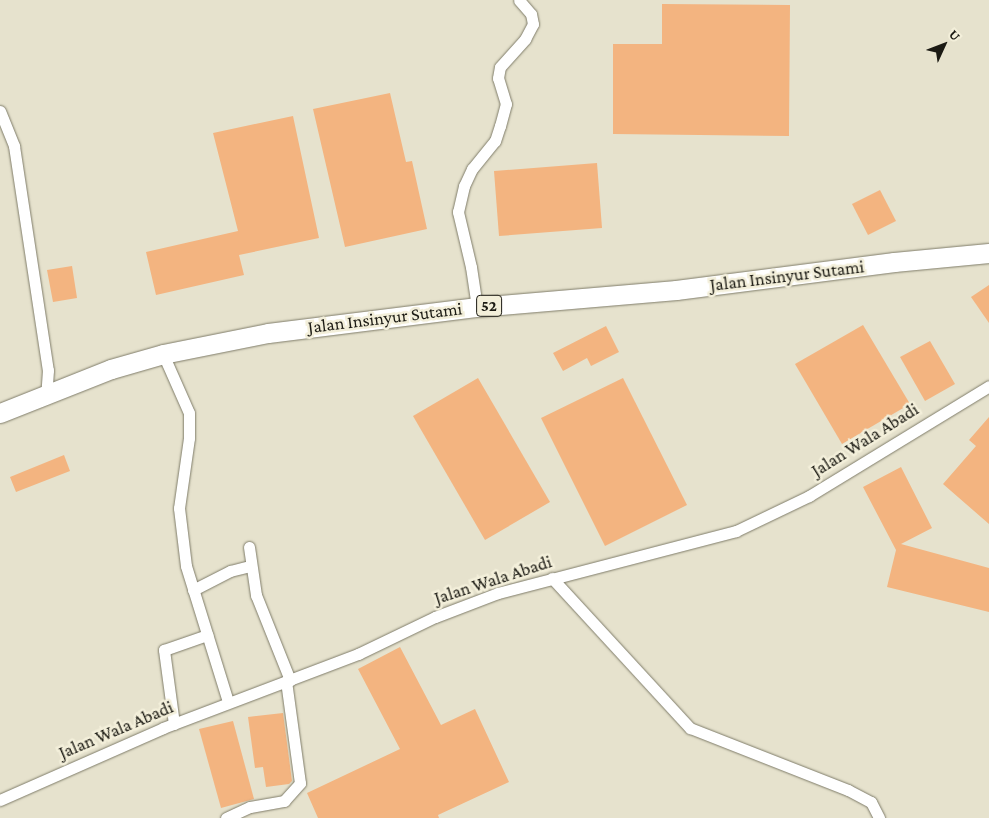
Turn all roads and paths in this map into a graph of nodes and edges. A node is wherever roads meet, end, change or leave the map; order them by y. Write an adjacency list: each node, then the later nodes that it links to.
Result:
1 (519, 0): 4 (street)
2 (0, 111): 7 (street)
3 (989, 253): 4 (highway, Jalan Insinyur Sutami / 52)
4 (477, 307): 5 (highway, Jalan Insinyur Sutami / 52)
5 (163, 354): 7 (highway, Jalan Insinyur Sutami / 52); 12 (street)
6 (989, 386): 11 (street, Jalan Wala Abadi)
7 (46, 397): 8 (highway, Jalan Insinyur Sutami / 52)
8 (0, 413)
9 (249, 547): 10 (street)
10 (250, 566): 12 (street); 14 (street)
11 (552, 578): 14 (street, Jalan Wala Abadi); 19 (street)
12 (193, 590): 13 (street)
13 (207, 635): 15 (street); 16 (street)
14 (288, 681): 15 (street, Jalan Wala Abadi); 18 (street)
15 (228, 702): 16 (street, Jalan Wala Abadi)
16 (174, 724): 17 (street, Jalan Wala Abadi)
17 (0, 800)
18 (226, 818)
19 (879, 818)

